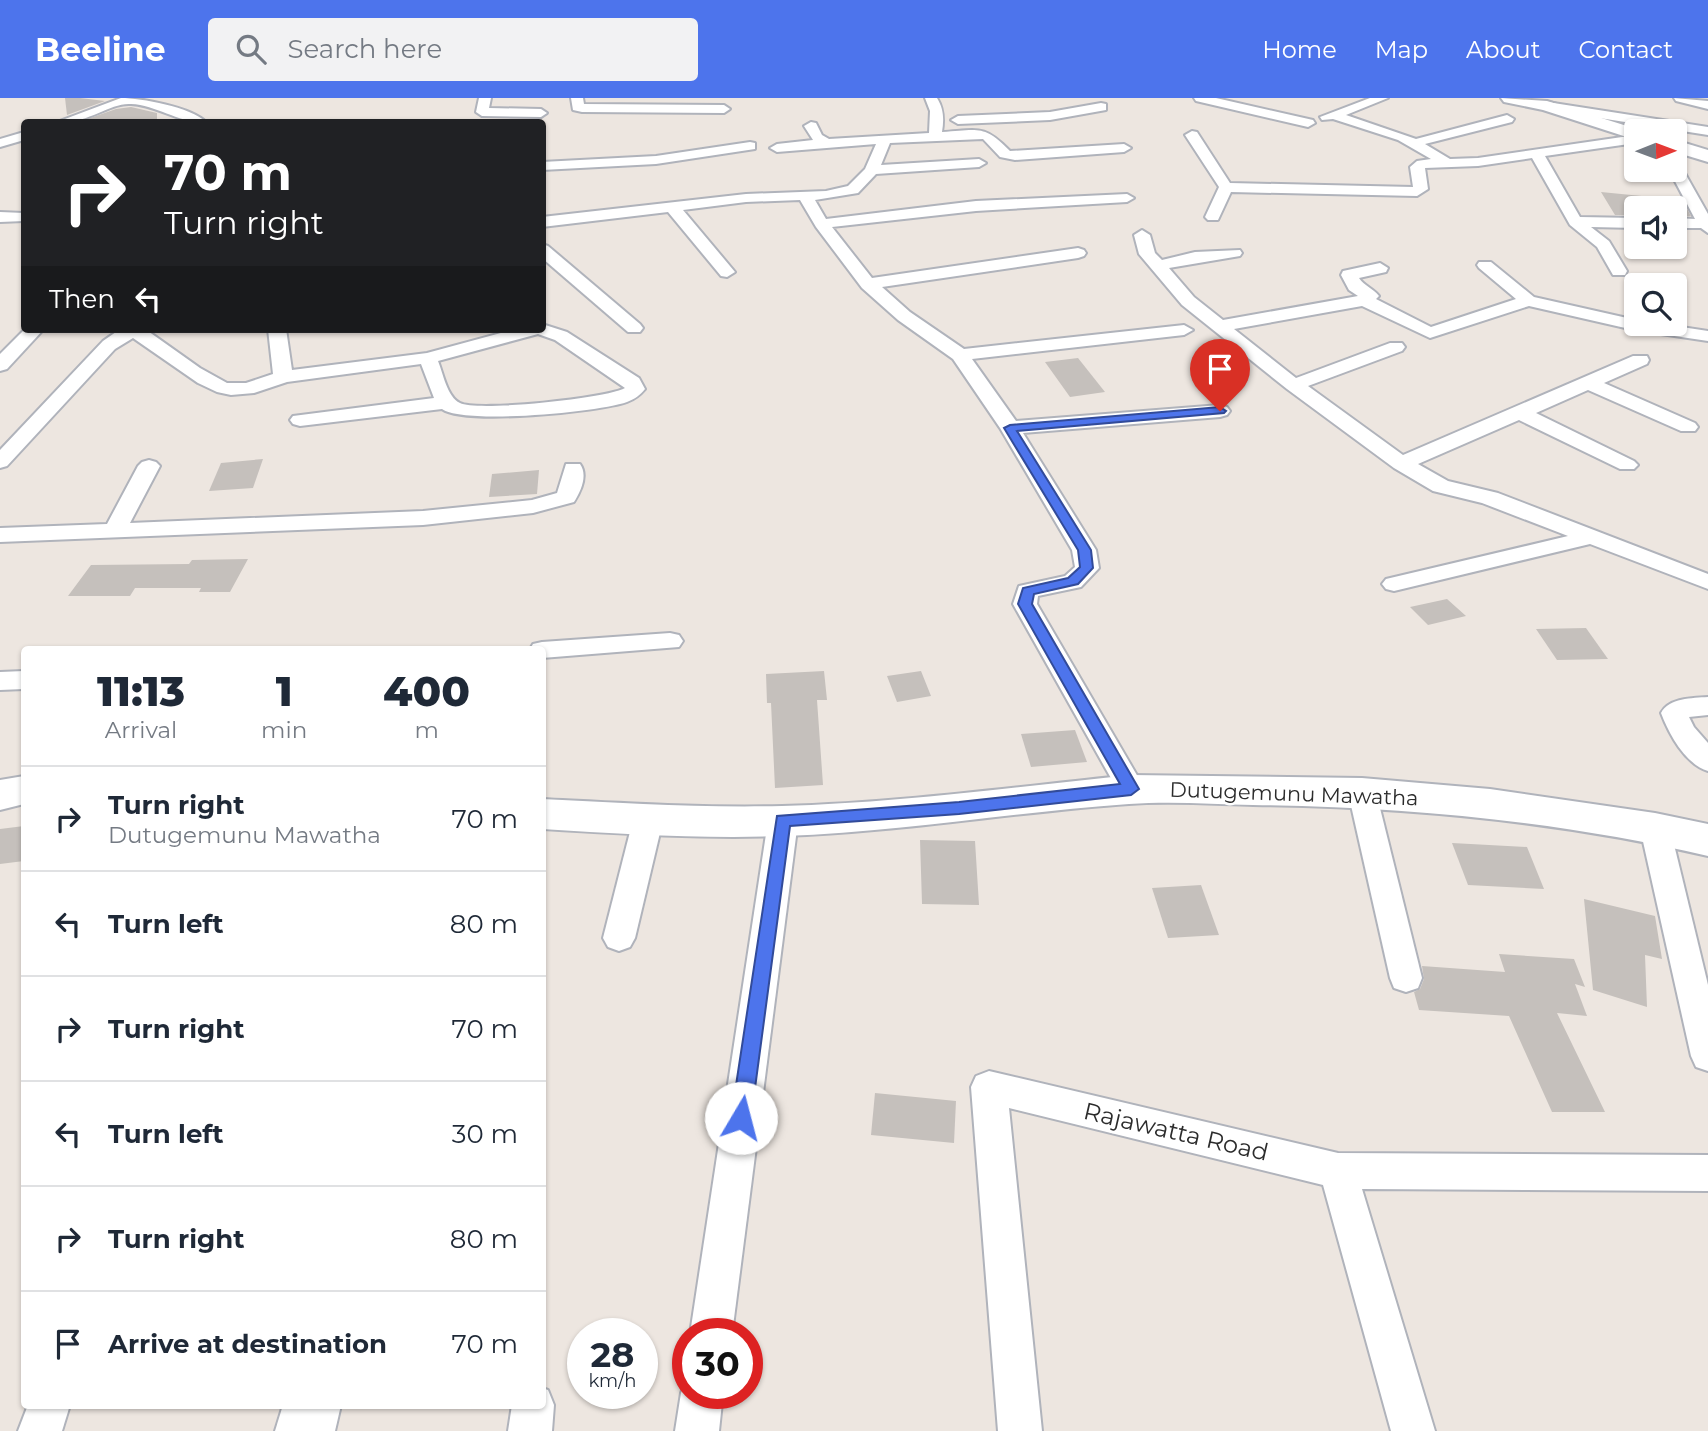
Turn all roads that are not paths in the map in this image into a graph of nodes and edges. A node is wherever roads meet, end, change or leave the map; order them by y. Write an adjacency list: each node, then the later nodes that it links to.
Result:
1 (485, 98): 13 (street)
2 (578, 98): 12 (street)
3 (931, 98): 18 (street)
4 (1200, 98): 19 (street)
5 (1382, 98): 14 (street)
6 (1510, 98): 9 (street)
7 (1680, 98): 10 (street)
8 (131, 99): 15 (street); 16 (street)
9 (1547, 106): 21 (street); 22 (street)
10 (1708, 106)
11 (1101, 107): 18 (street)
12 (724, 109)
13 (541, 113)
14 (1333, 115): 19 (street); 30 (street)
15 (73, 119)
16 (194, 119)
17 (1507, 120): 30 (street)
18 (937, 121): 25 (street)
19 (1308, 123): 23 (street)
20 (811, 126): 29 (street)
21 (1708, 131)
22 (1624, 132)
23 (1282, 134)
24 (1192, 135): 44 (street)
25 (935, 136): 28 (street); 34 (street)
26 (21, 137): 31 (street)
27 (1624, 138): 37 (street)
28 (884, 140): 29 (street); 42 (street)
29 (826, 143): 33 (street)
30 (1415, 143): 40 (street)
31 (0, 145): 36 (street)
32 (750, 146): 41 (street)
33 (777, 148)
34 (1124, 148)
35 (1687, 150): 38 (street)
36 (0, 154)
37 (1537, 154): 40 (street); 52 (street)
38 (1708, 156)
39 (979, 163): 42 (street)
40 (1447, 163): 44 (street)
41 (546, 166)
42 (872, 170): 45 (street)
43 (1683, 182): 56 (street)
44 (1226, 187): 50 (street)
45 (805, 196): 47 (street); 54 (street)
46 (1127, 198): 54 (street)
47 (672, 207): 51 (street); 65 (street)
48 (21, 216): 49 (street)
49 (0, 217)
50 (1213, 217)
51 (546, 222)
52 (1575, 222): 53 (street); 64 (street)
53 (1624, 223)
54 (821, 224): 66 (street)
55 (1687, 224): 56 (street)
56 (1707, 226)
57 (1142, 235): 62 (street)
58 (1078, 253): 66 (street)
59 (1234, 253): 62 (street)
60 (551, 265): 70 (street)
61 (1485, 265): 68 (street)
62 (1158, 266): 69 (street)
63 (1380, 268): 67 (street)
64 (1619, 271)
65 (727, 272)
66 (868, 284): 82 (street)
67 (1364, 300): 68 (street); 69 (street)
68 (1528, 301): 78 (street)
69 (1219, 326): 88 (street)
70 (634, 328)
71 (1184, 330): 82 (street)
72 (546, 332): 89 (street)
73 (31, 333): 80 (street)
74 (128, 333): 95 (street)
75 (141, 333): 86 (street)
76 (278, 333): 86 (street)
77 (524, 333): 83 (street)
78 (1708, 337)
79 (0, 344): 80 (street)
80 (21, 344): 85 (street)
81 (1396, 347): 88 (street)
82 (960, 355): 94 (street)
83 (428, 358): 86 (street); 89 (street)
84 (1640, 360): 87 (street)
85 (0, 365)
86 (283, 377)
87 (1588, 383): 91 (street); 93 (street)
88 (1294, 385): 96 (street)
89 (446, 403): 92 (street)
90 (1220, 411): 94 (street)
91 (1519, 412): 96 (street); 97 (street)
92 (300, 421)
93 (1688, 427)
94 (1010, 428): 111 (street)
95 (0, 462)
96 (1401, 464): 102 (street)
97 (1627, 465)
98 (149, 466): 100 (street)
99 (573, 468): 100 (street)
100 (115, 530): 101 (street)
101 (0, 534)
102 (1588, 538): 103 (street); 104 (street)
103 (1708, 582)
104 (1394, 584)
105 (670, 641): 106 (street)
106 (546, 650)
107 (21, 680): 108 (street)
108 (0, 681)
109 (1708, 706): 110 (street)
110 (1708, 761)
111 (1131, 789): 113 (street, Dutugemunu Mawatha); 117 (street, Dutugemunu Mawatha)
112 (21, 791): 114 (street)
113 (1362, 792): 118 (street, Dutugemunu Mawatha); 121 (street)
114 (0, 795)
115 (546, 814): 116 (street, Dutugemunu Mawatha)
116 (648, 820): 117 (street, Dutugemunu Mawatha); 120 (street)
117 (783, 821): 125 (street)
118 (1655, 828): 119 (street, Dutugemunu Mawatha); 122 (street)
119 (1708, 840)
120 (619, 938)
121 (1406, 978)
122 (1708, 1056)
123 (1338, 1171): 124 (street, Rajawatta Road); 134 (street, Rajawatta Road); 135 (street)
124 (1708, 1173)
125 (713, 1318)
126 (48, 1409): 130 (street)
127 (311, 1409): 131 (street)
128 (533, 1409): 132 (street)
129 (700, 1409): 133 (street)
130 (40, 1431)
131 (305, 1431)
132 (530, 1431)
133 (697, 1431)
134 (1020, 1431)
135 (1413, 1431)

